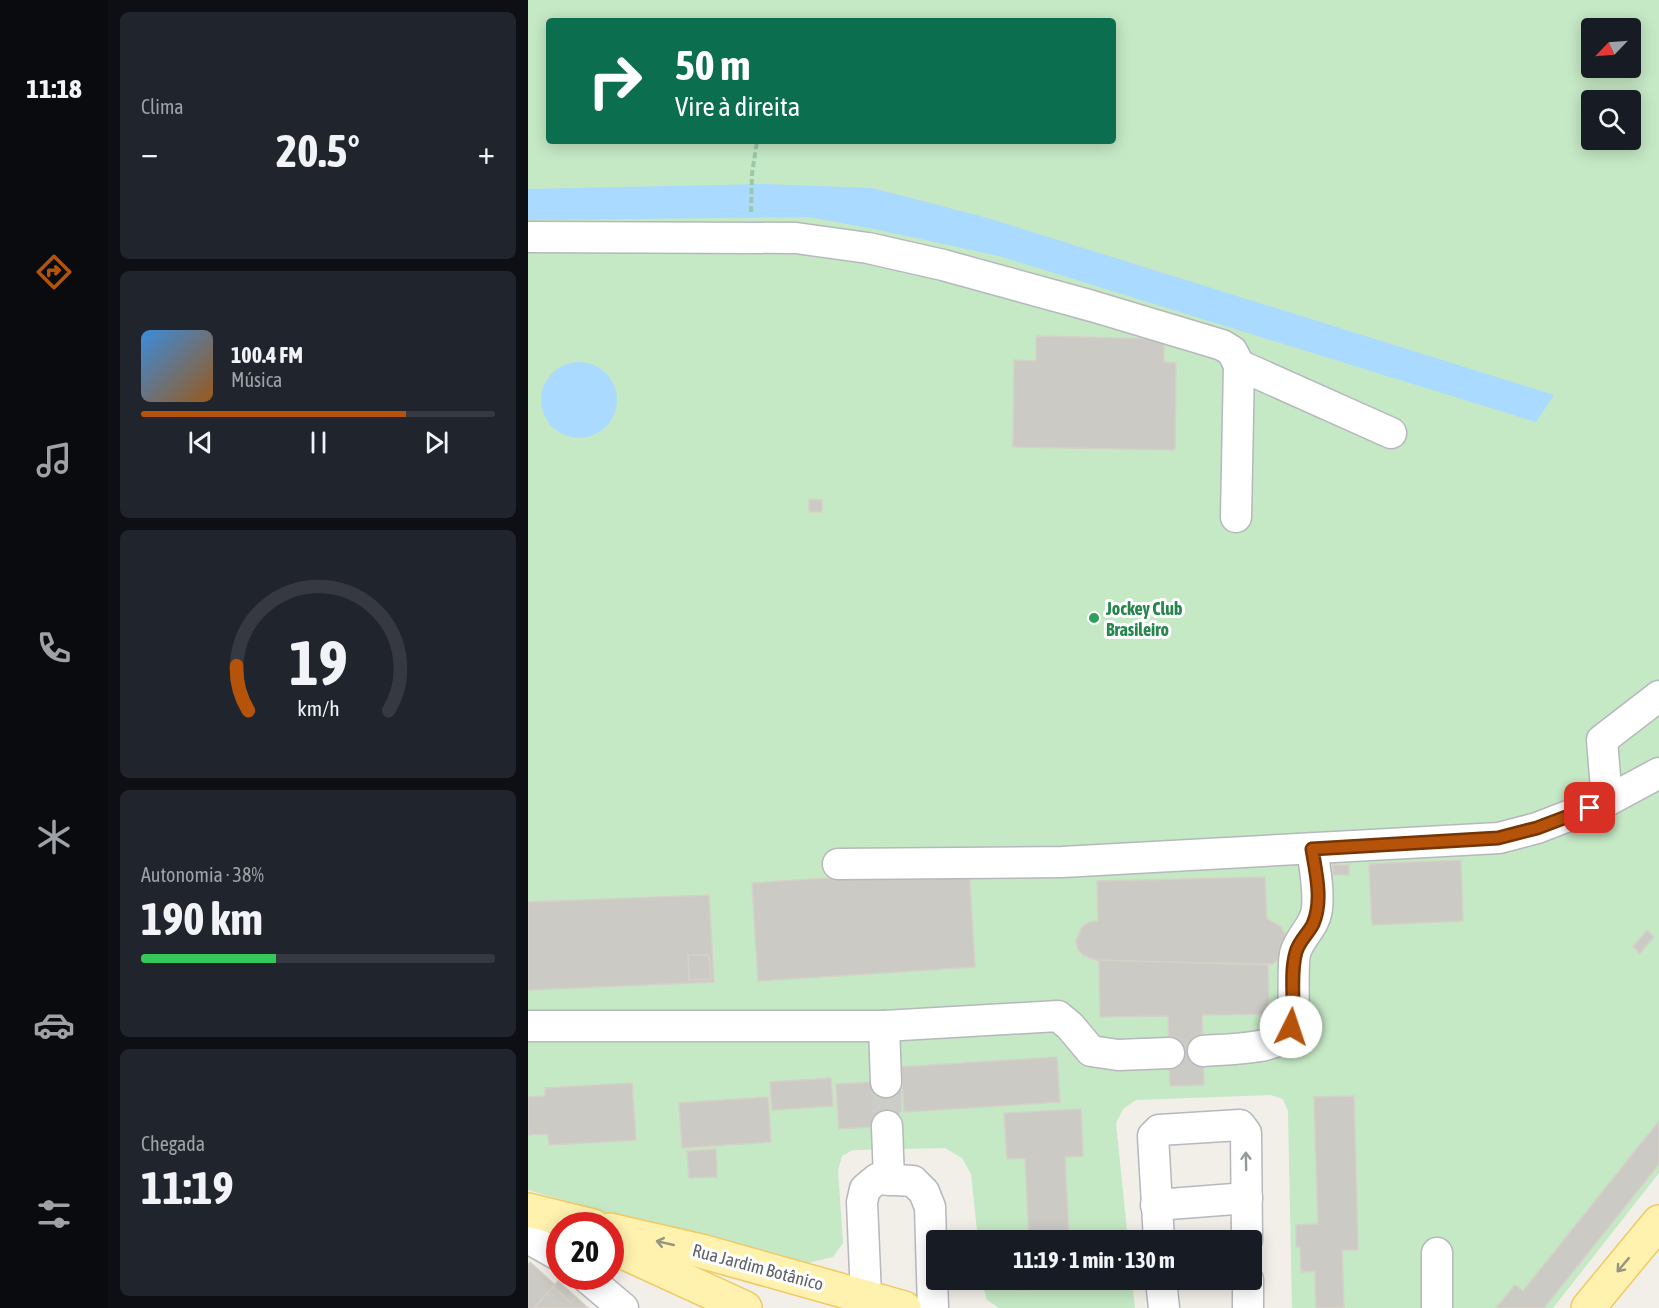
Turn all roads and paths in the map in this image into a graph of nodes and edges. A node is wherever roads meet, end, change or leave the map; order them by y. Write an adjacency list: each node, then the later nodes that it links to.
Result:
1 (757, 144): 2 (path)
2 (751, 219)
3 (528, 237): 4 (street)
4 (1239, 365): 5 (street); 6 (street)
5 (1391, 433)
6 (1236, 517)
7 (1659, 696): 9 (street)
8 (1659, 773): 9 (street)
9 (1607, 801): 10 (street)
10 (1312, 849): 11 (street); 14 (street)
11 (838, 864)
12 (528, 1026): 13 (street)
13 (884, 1026): 15 (street); 16 (street)
14 (1203, 1051)
15 (1169, 1053)
16 (886, 1082)
17 (887, 1126): 18 (street)
18 (889, 1180): 34 (street); 38 (street)
19 (1247, 1197): 20 (street); 20 (street, one-way to 20); 26 (street)
20 (1156, 1205): 25 (street)
21 (530, 1220): 22 (main road); 24 (main road); 28 (street)
22 (546, 1222)
23 (1659, 1222): 42 (main road, one-way to 42)
24 (546, 1223)
25 (1158, 1230)
26 (1247, 1230)
27 (624, 1233): 34 (main road, Rua Jardim Botânico, one-way to 27)
28 (546, 1239)
29 (624, 1252): 36 (main road, Rua Jardim Botânico)
30 (1437, 1253): 41 (street)
31 (602, 1290): 35 (street)
32 (1162, 1290): 39 (street)
33 (1248, 1290): 40 (street)
34 (866, 1302): 37 (main road, Rua Jardim Botânico)
35 (623, 1308)
36 (745, 1308)
37 (904, 1308)
38 (933, 1308)
39 (1164, 1308)
40 (1248, 1308)
41 (1437, 1308)
42 (1588, 1308)

